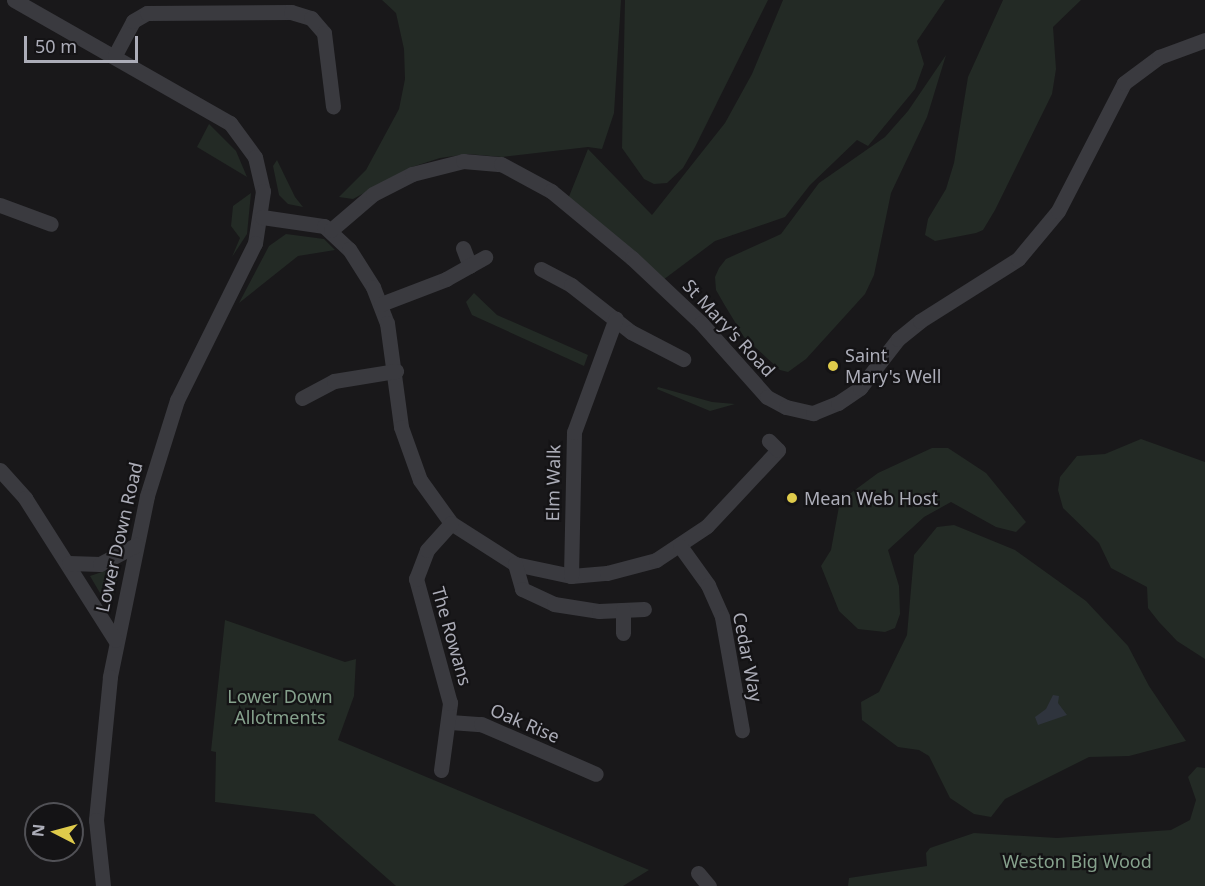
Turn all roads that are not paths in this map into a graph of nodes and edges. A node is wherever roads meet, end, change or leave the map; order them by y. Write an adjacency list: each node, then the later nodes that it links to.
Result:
1 (14, 0): 3 (street, Lower Down Road)
2 (1205, 40): 8 (street, St Mary's Road)
3 (115, 55): 4 (street); 6 (street, Lower Down Road)
4 (333, 106)
5 (0, 205): 7 (street)
6 (262, 217): 8 (street); 21 (street, Lower Down Road)
7 (51, 224)
8 (331, 230): 13 (street)
9 (463, 248): 11 (street)
10 (485, 257): 11 (street)
11 (470, 266): 13 (street)
12 (541, 269): 14 (street)
13 (381, 304): 16 (street)
14 (616, 318): 15 (street); 25 (street, Elm Walk)
15 (683, 359)
16 (396, 371): 17 (street); 20 (street)
17 (302, 398)
18 (769, 441): 22 (street)
19 (0, 470): 23 (street)
20 (451, 523): 24 (street); 30 (street, The Rowans)
21 (136, 545): 23 (street); 29 (street, Lower Down Road)
22 (680, 546): 25 (street); 31 (street, Cedar Way)
23 (69, 563): 29 (street)
24 (515, 564): 25 (street); 27 (street)
25 (571, 576)
26 (644, 609): 27 (street)
27 (623, 610): 28 (street)
28 (623, 633)
29 (115, 640): 34 (street, Lower Down Road)
30 (450, 722): 32 (street, Oak Rise); 33 (street, The Rowans)
31 (742, 730)
32 (589, 766)
33 (441, 770)
34 (103, 886)

